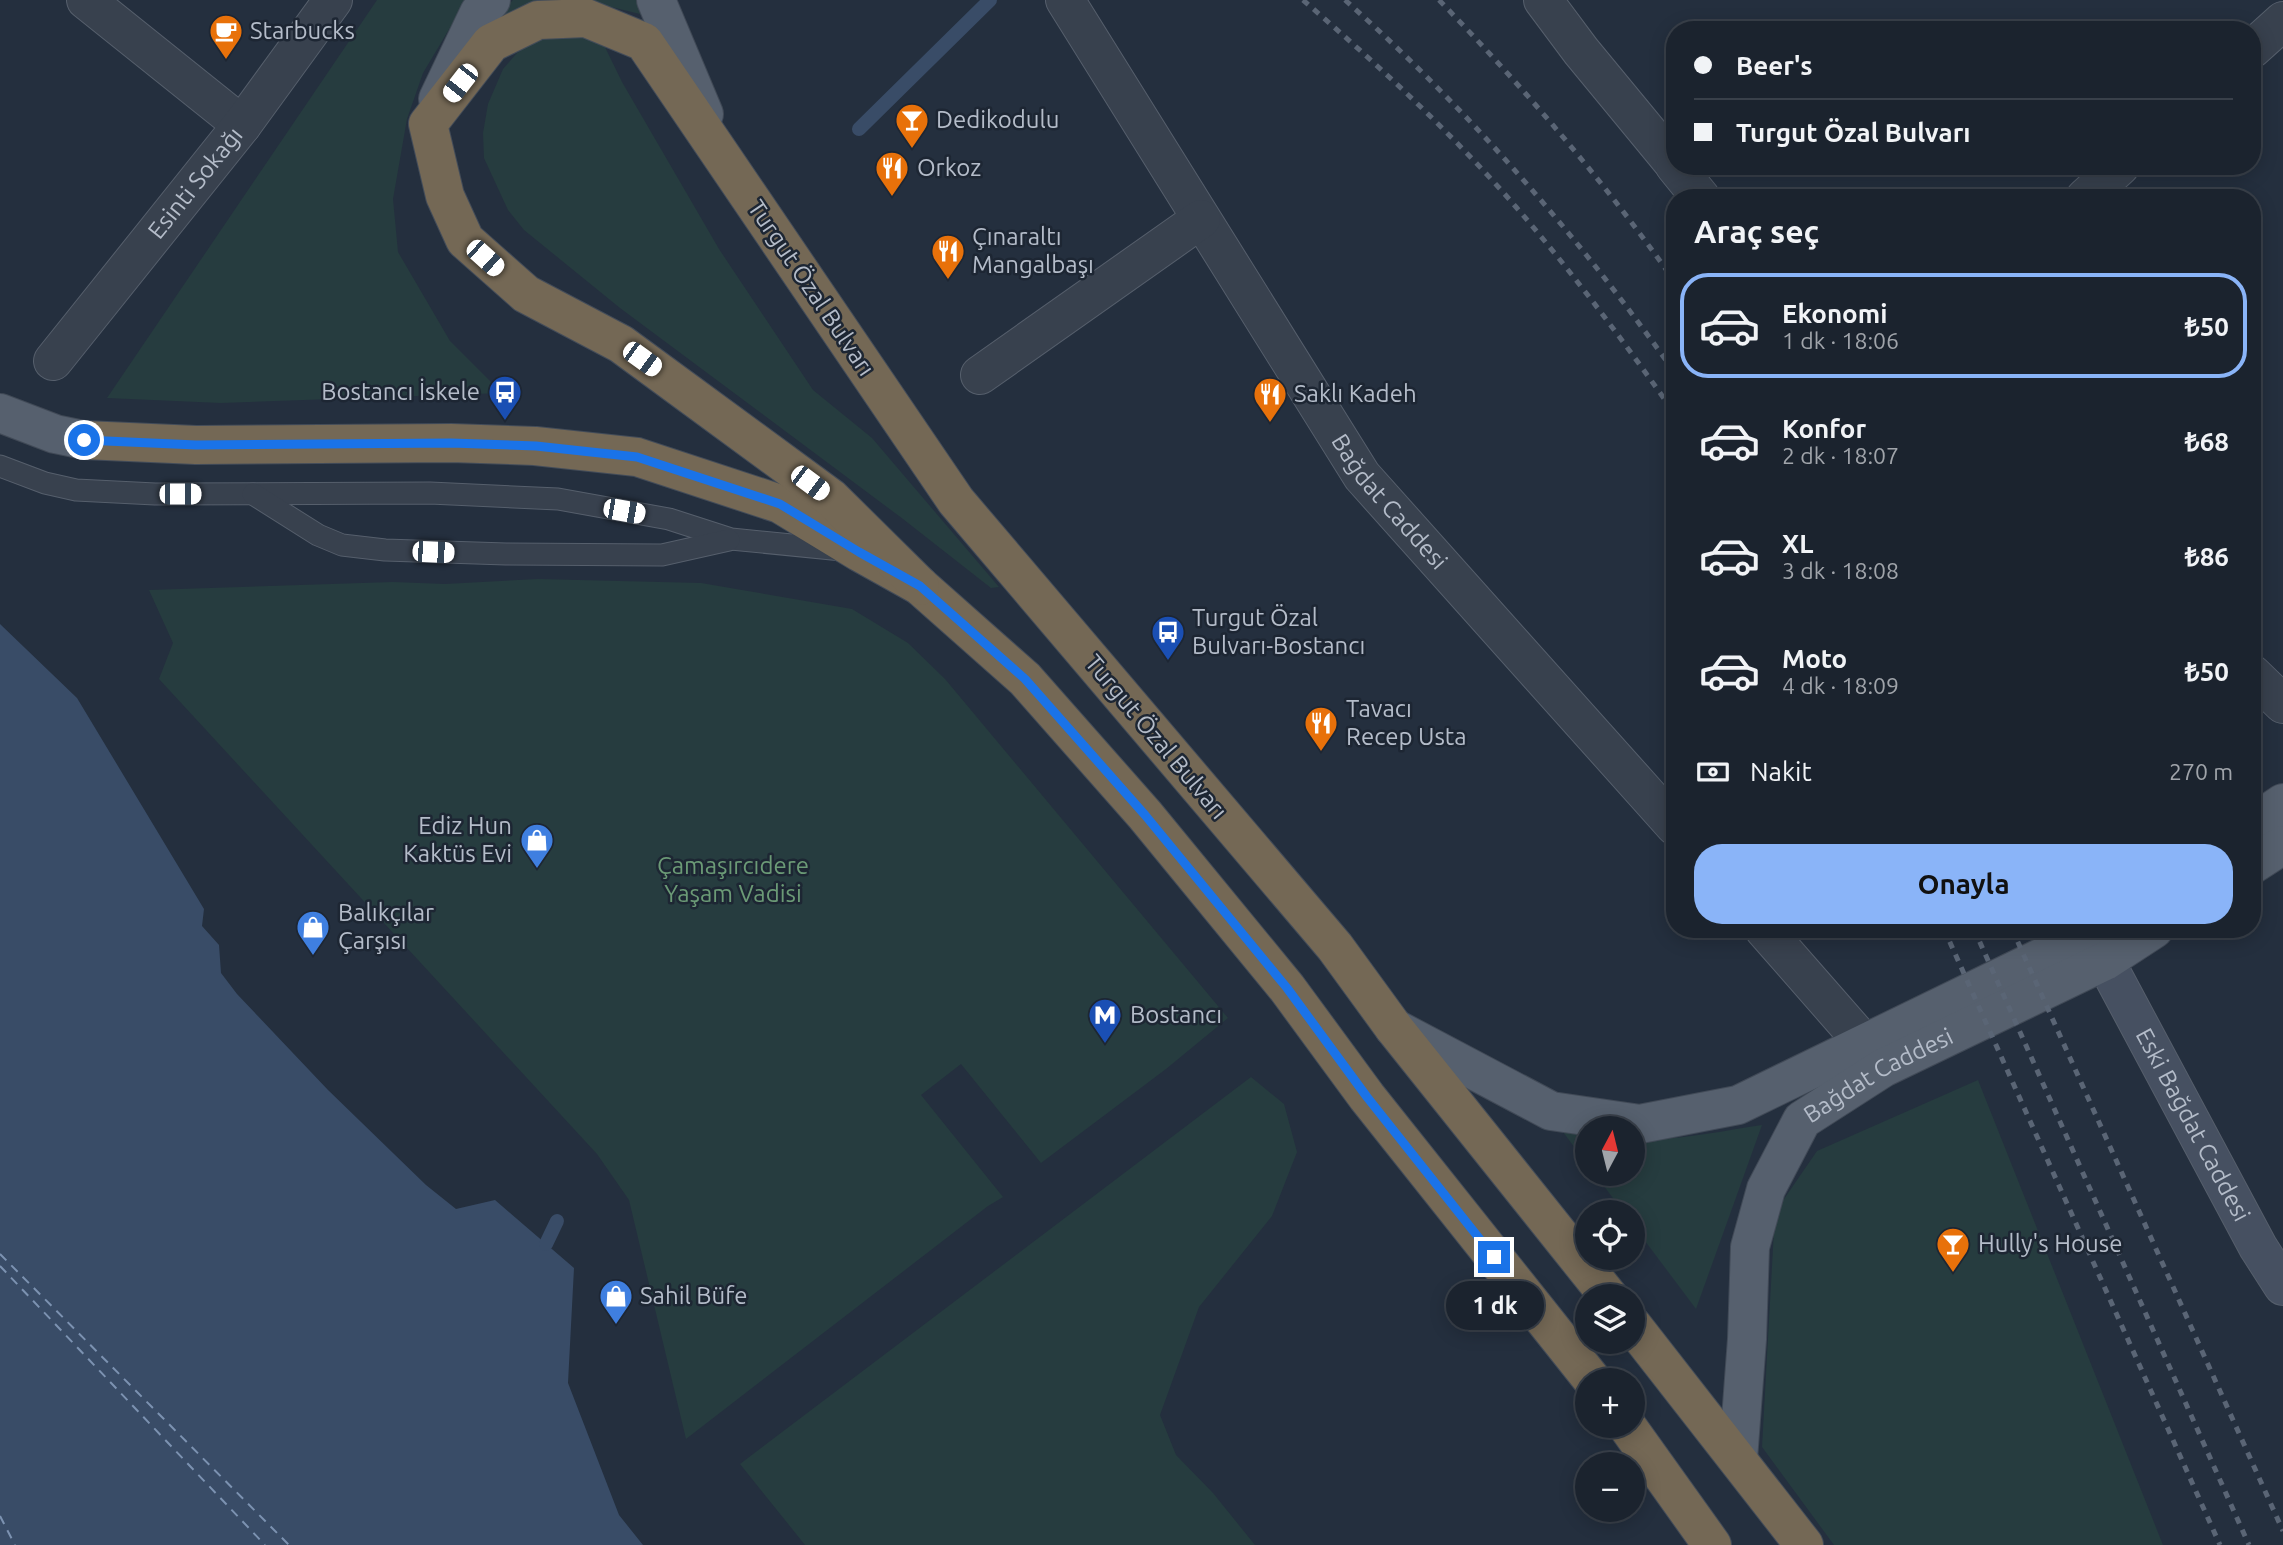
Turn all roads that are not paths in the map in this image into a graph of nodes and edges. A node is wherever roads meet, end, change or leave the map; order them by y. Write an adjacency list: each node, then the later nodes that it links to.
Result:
1 (86, 0): 10 (street)
2 (333, 0): 10 (street, Esinti Sokağı)
3 (491, 0): 9 (main road)
4 (656, 0): 12 (main road)
5 (1065, 0): 17 (street, Bağdat Caddesi)
6 (1543, 0): 11 (street)
7 (2283, 21): 8 (street)
8 (2261, 41)
9 (428, 124): 12 (highway, Turgut Özal Bulvarı); 26 (highway)
10 (242, 125): 18 (street, Esinti Sokağı)
11 (1666, 155)
12 (724, 161): 36 (highway, Turgut Özal Bulvarı)
13 (1682, 175): 15 (street)
14 (2110, 175): 16 (street)
15 (1694, 189)
16 (2095, 189)
17 (1201, 219): 19 (street); 30 (street, Bağdat Caddesi)
18 (53, 361)
19 (980, 375)
20 (0, 413): 21 (main road)
21 (84, 440): 25 (highway)
22 (0, 466): 23 (lane)
23 (253, 494): 24 (lane); 24 (lane)
24 (731, 539): 25 (lane)
25 (859, 552): 26 (highway)
26 (920, 586): 41 (highway)
27 (2261, 683): 28 (street)
28 (2283, 704)
29 (2283, 803): 31 (main road)
30 (1666, 816)
31 (2261, 818)
32 (2283, 845): 33 (main road)
33 (2261, 859)
34 (1773, 938): 37 (street, Bağdat Caddesi)
35 (2099, 942): 37 (main road, Bağdat Caddesi); 39 (street, Eski Bağdat Caddesi); 43 (main road, Bağdat Caddesi)
36 (1394, 1028): 37 (main road, Bağdat Caddesi); 38 (highway, Turgut Özal Bulvarı)
37 (1863, 1042)
38 (1599, 1284)
39 (2283, 1286)
40 (1645, 1341): 43 (highway)
41 (1582, 1368)
42 (1636, 1438): 44 (highway)
43 (1738, 1459): 45 (highway)
44 (1712, 1545)
45 (1804, 1545)

